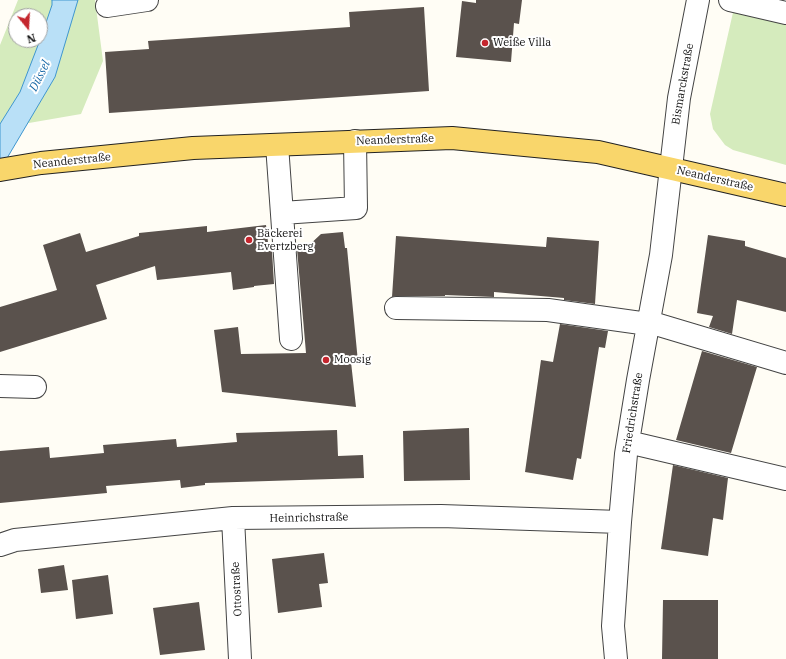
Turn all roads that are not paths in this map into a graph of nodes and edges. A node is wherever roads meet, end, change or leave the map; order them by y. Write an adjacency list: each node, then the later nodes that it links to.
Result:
1 (147, 0): 4 (street)
2 (698, 0): 8 (street, Bismarckstraße)
3 (730, 0): 5 (street)
4 (107, 6)
5 (786, 14)
6 (355, 141): 7 (main road, Neanderstraße); 8 (main road, Neanderstraße); 11 (street)
7 (277, 145): 9 (main road, Neanderstraße); 11 (street)
8 (671, 168): 10 (main road, Neanderstraße); 13 (street, Friedrichstraße)
9 (0, 170)
10 (786, 195)
11 (282, 213): 14 (street)
12 (396, 308): 13 (street)
13 (648, 323): 15 (street); 18 (street, Friedrichstraße)
14 (291, 339)
15 (786, 363)
16 (0, 386): 17 (street)
17 (35, 388)
18 (628, 442): 19 (street); 21 (street, Friedrichstraße)
19 (786, 479)
20 (233, 518): 21 (street, Heinrichstraße); 22 (street, Heinrichstraße); 23 (street, Ottostraße)
21 (620, 522): 24 (street, Friedrichstraße)
22 (0, 545)
23 (240, 659)
24 (616, 659)

